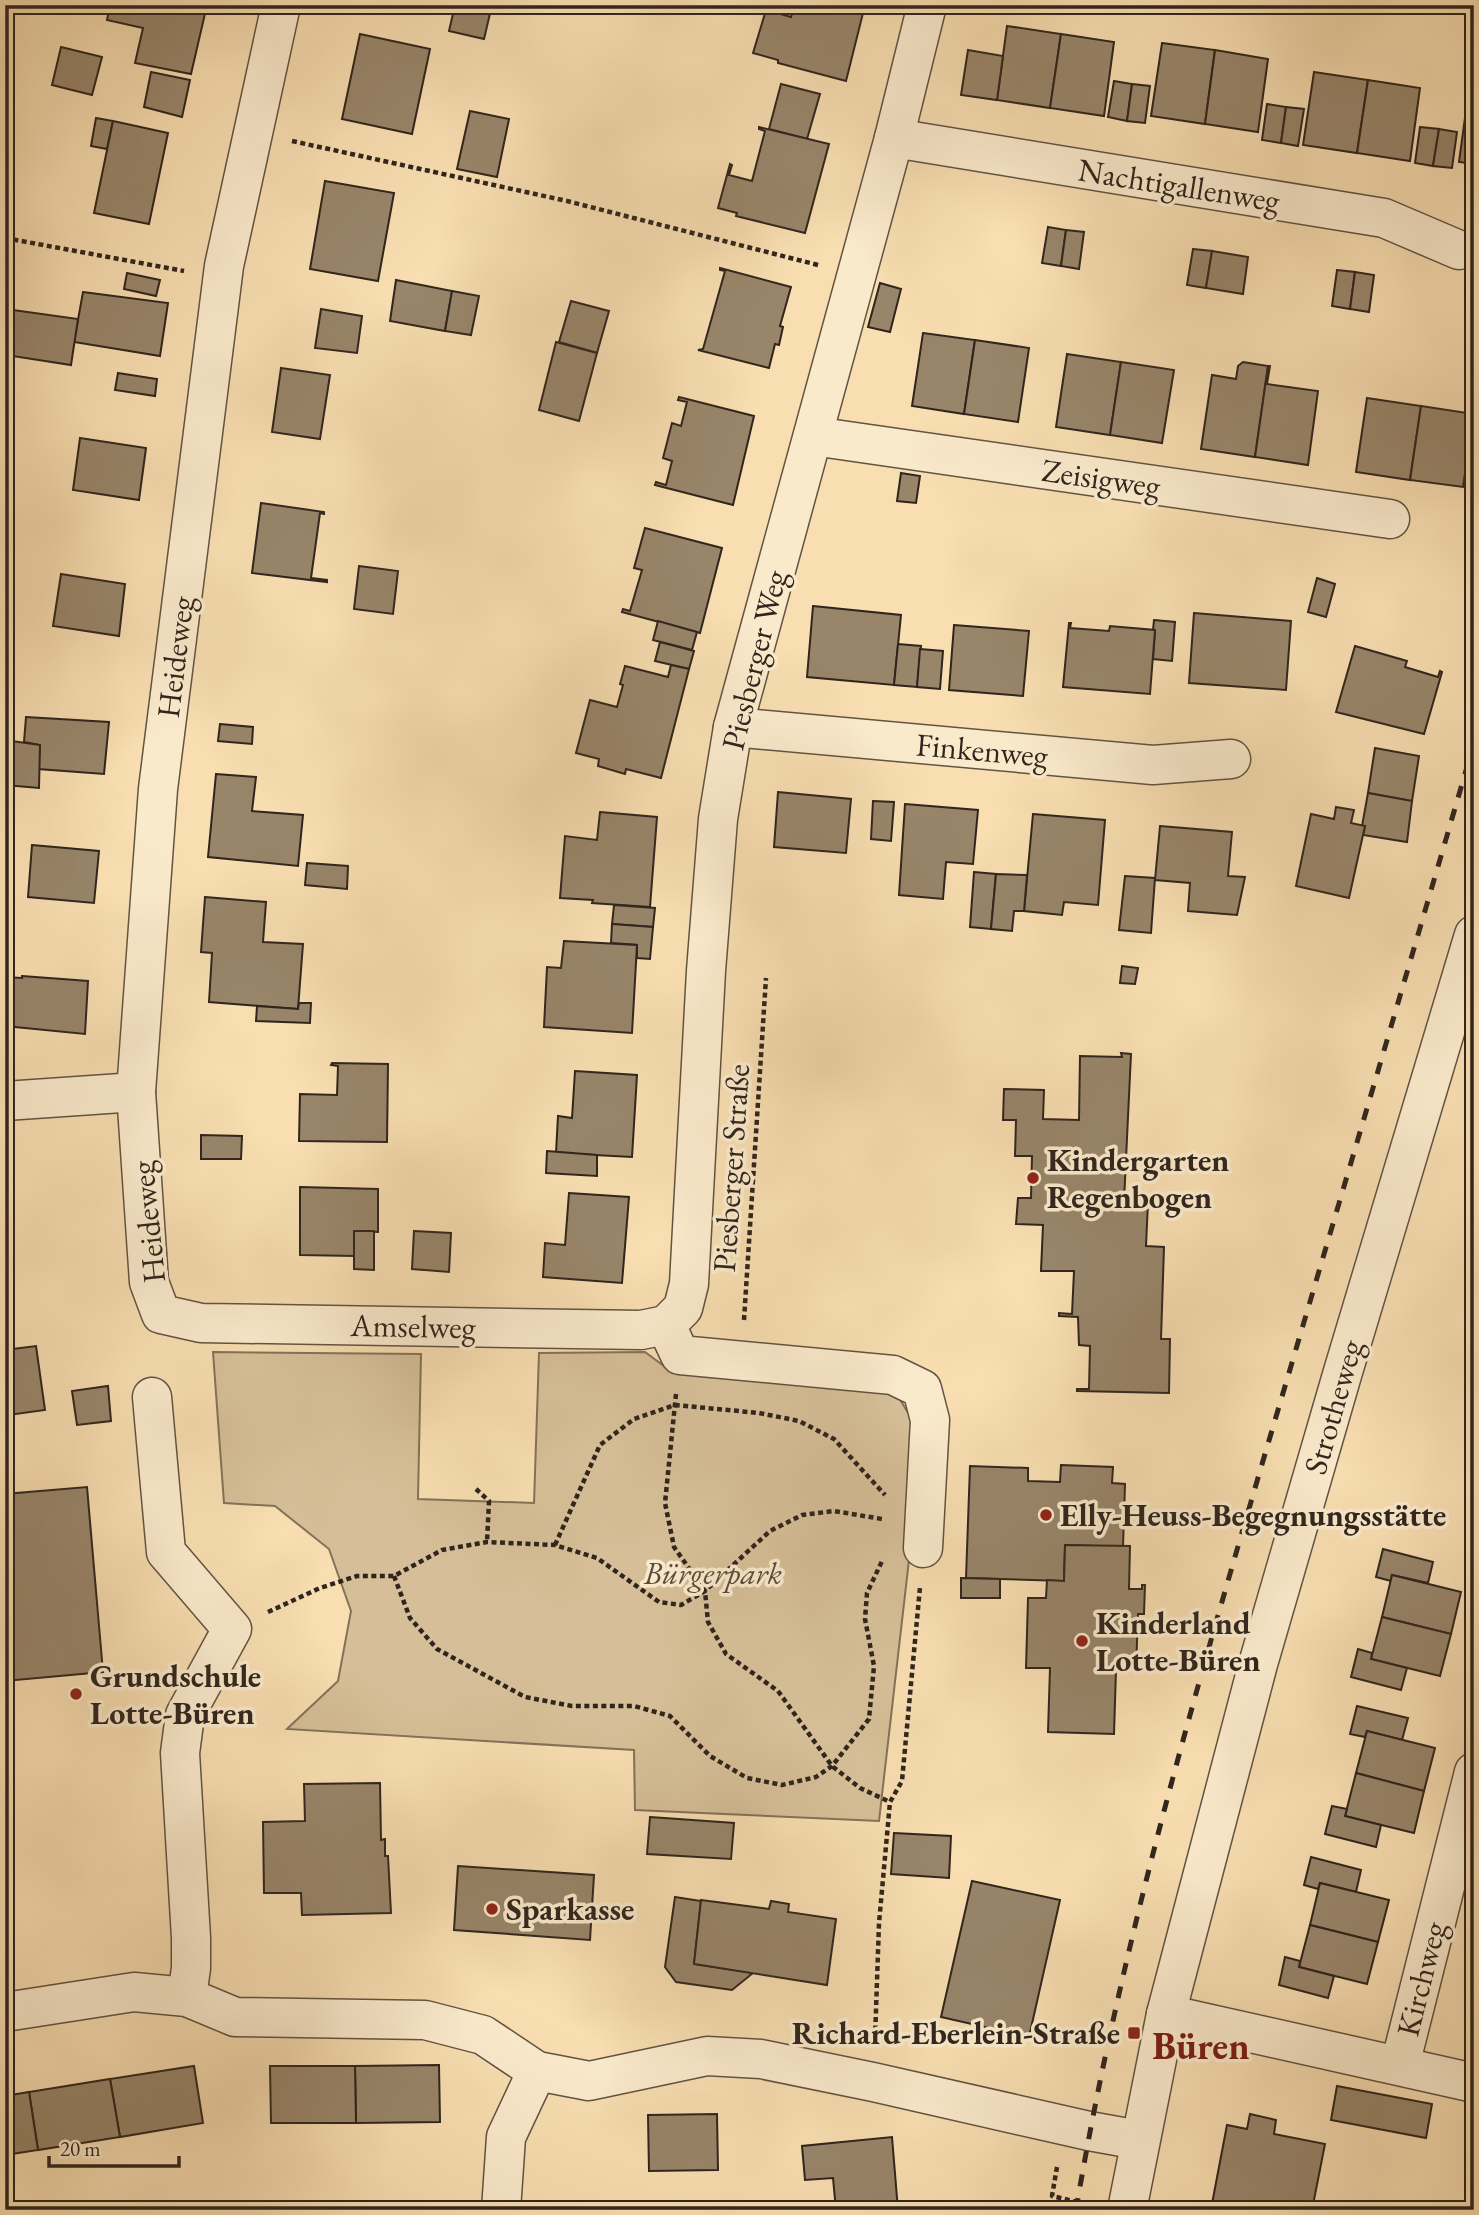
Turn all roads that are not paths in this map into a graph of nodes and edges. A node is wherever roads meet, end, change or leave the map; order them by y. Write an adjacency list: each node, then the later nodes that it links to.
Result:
1 (281, 5): 10 (street, Heideweg)
2 (927, 5): 3 (street, Piesberger Weg)
3 (894, 138): 4 (street, Nachtigallenweg); 5 (street, Piesberger Weg)
4 (1459, 250)
5 (813, 436): 6 (street, Zeisigweg); 7 (street, Piesberger Weg)
6 (1390, 519)
7 (733, 727): 8 (street, Finkenweg); 13 (street, Piesberger Weg)
8 (1231, 759)
9 (1474, 934): 19 (street, Strotheweg)
10 (136, 1092): 11 (street); 12 (street, Heideweg)
11 (5, 1101)
12 (161, 1314): 13 (street, Amselweg)
13 (673, 1340): 15 (street, Amselweg)
14 (152, 1397): 17 (street)
15 (905, 1548)
16 (1474, 1772): 20 (street, Kirchweg)
17 (187, 1997): 18 (street); 21 (street)
18 (5, 2012)
19 (1166, 2014): 20 (street, Kirchweg); 23 (street, Strotheweg)
20 (1399, 2065): 22 (street, Kirchweg)
21 (537, 2071): 23 (street); 25 (street)
22 (1474, 2083)
23 (1139, 2140): 24 (street, Strotheweg)
24 (1108, 2207)
25 (501, 2210)

